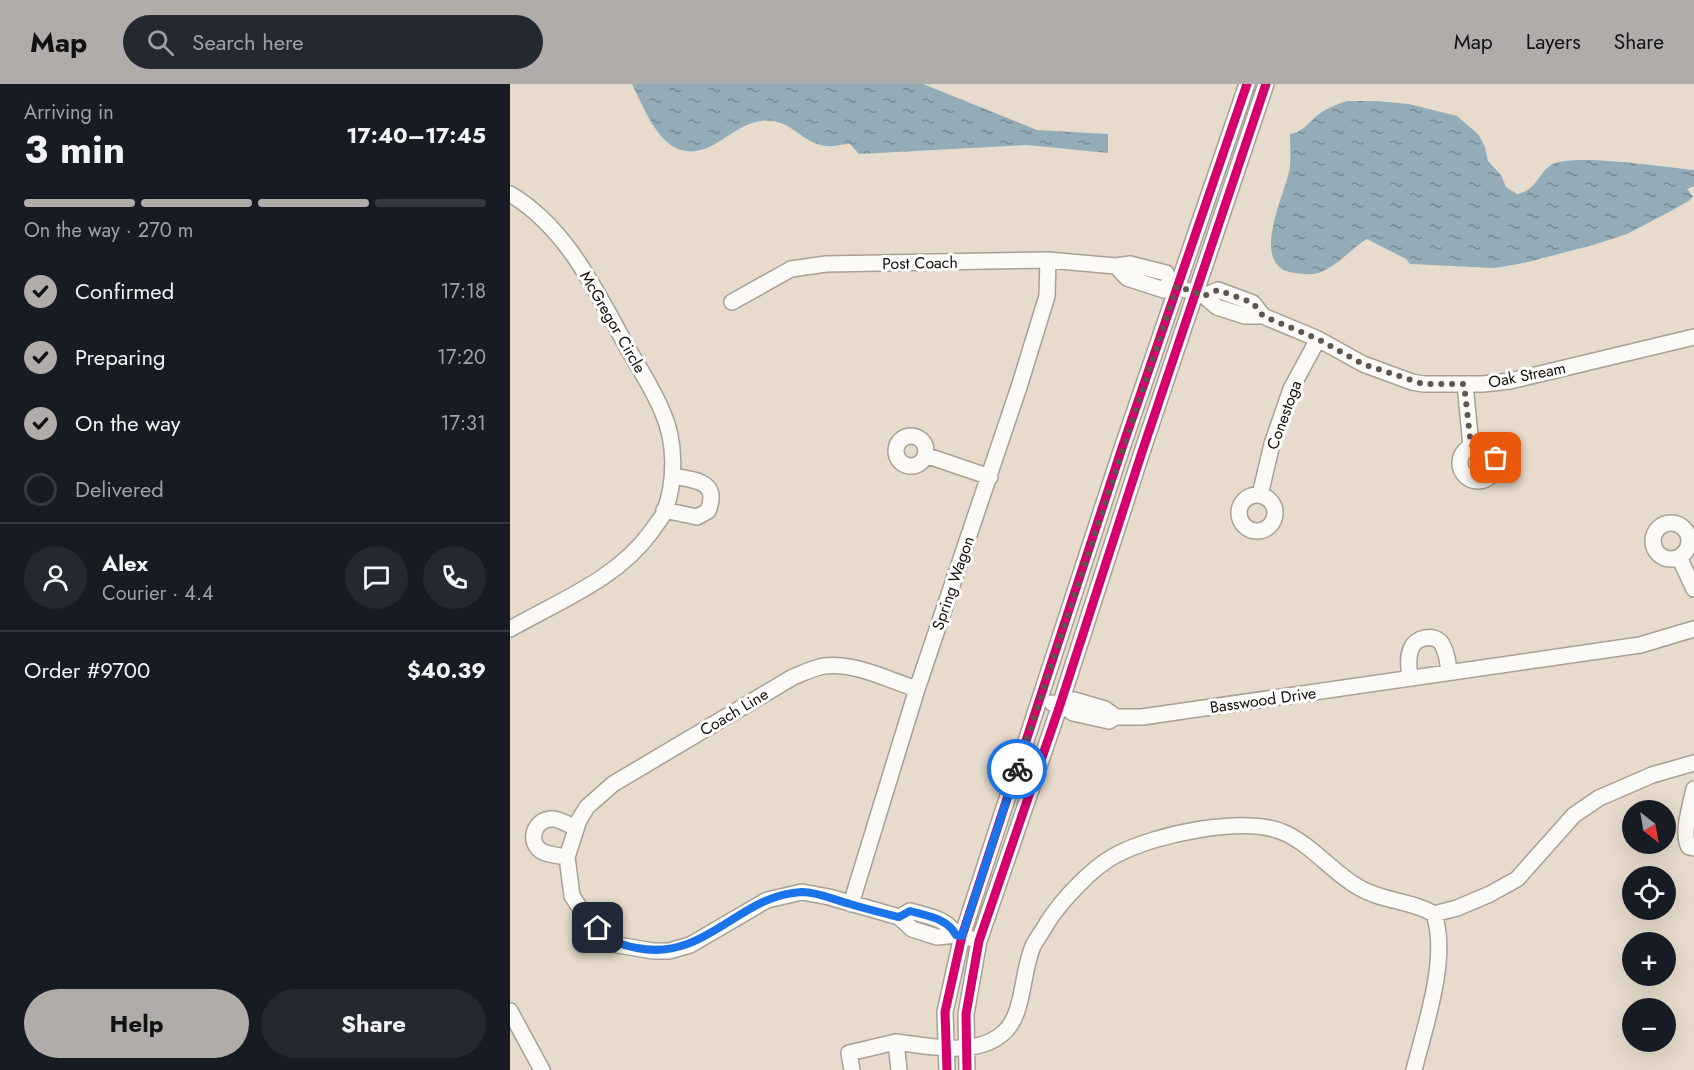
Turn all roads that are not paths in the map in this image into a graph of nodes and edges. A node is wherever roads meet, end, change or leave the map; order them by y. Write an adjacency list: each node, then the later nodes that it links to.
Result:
1 (1248, 84): 5 (street)
2 (1266, 84): 6 (street)
3 (510, 194): 13 (street, McGregor Circle)
4 (1048, 261): 5 (street, Post Coach); 7 (street, Post Coach); 14 (street, Spring Wagon)
5 (1174, 286): 6 (street, Oak Stream); 24 (street)
6 (1200, 295): 9 (street, Oak Stream); 25 (street)
7 (732, 302)
8 (1694, 337): 10 (street, Oak Stream)
9 (1318, 339): 10 (street, Oak Stream); 15 (street, Conestoga)
10 (1464, 384): 11 (street)
11 (1471, 446)
12 (926, 455): 14 (street)
13 (673, 476): 16 (street, McGregor Circle); 16 (street)
14 (990, 477): 23 (street, Spring Wagon)
15 (1260, 495)
16 (664, 510): 19 (street, McGregor Circle)
17 (1679, 557): 18 (street)
18 (1694, 589)
19 (510, 629)
20 (1694, 629): 21 (street, Basswood Drive)
21 (1449, 672): 22 (street, Basswood Drive); 22 (street)
22 (1410, 678): 25 (street, Basswood Drive)
23 (917, 689): 28 (street, Coach Line); 31 (street, Spring Wagon)
24 (1041, 699): 25 (street, Basswood Drive); 33 (street)
25 (1062, 706): 34 (street)
26 (1694, 763): 32 (street)
27 (1694, 789): 29 (street)
28 (575, 828): 30 (street, Coach Line); 30 (street)
29 (1694, 848)
30 (567, 857): 31 (street, Coach Line)
31 (851, 904): 33 (street, Coach Line)
32 (1434, 914): 37 (street); 44 (street)
33 (959, 935): 34 (street); 38 (street)
34 (979, 941): 37 (street)
35 (510, 1011): 39 (street)
36 (896, 1042): 38 (street); 40 (street); 41 (street)
37 (967, 1047): 38 (street); 43 (street)
38 (946, 1049): 42 (street)
39 (542, 1070)
40 (852, 1070)
41 (899, 1070)
42 (947, 1070)
43 (967, 1070)
44 (1414, 1070)

